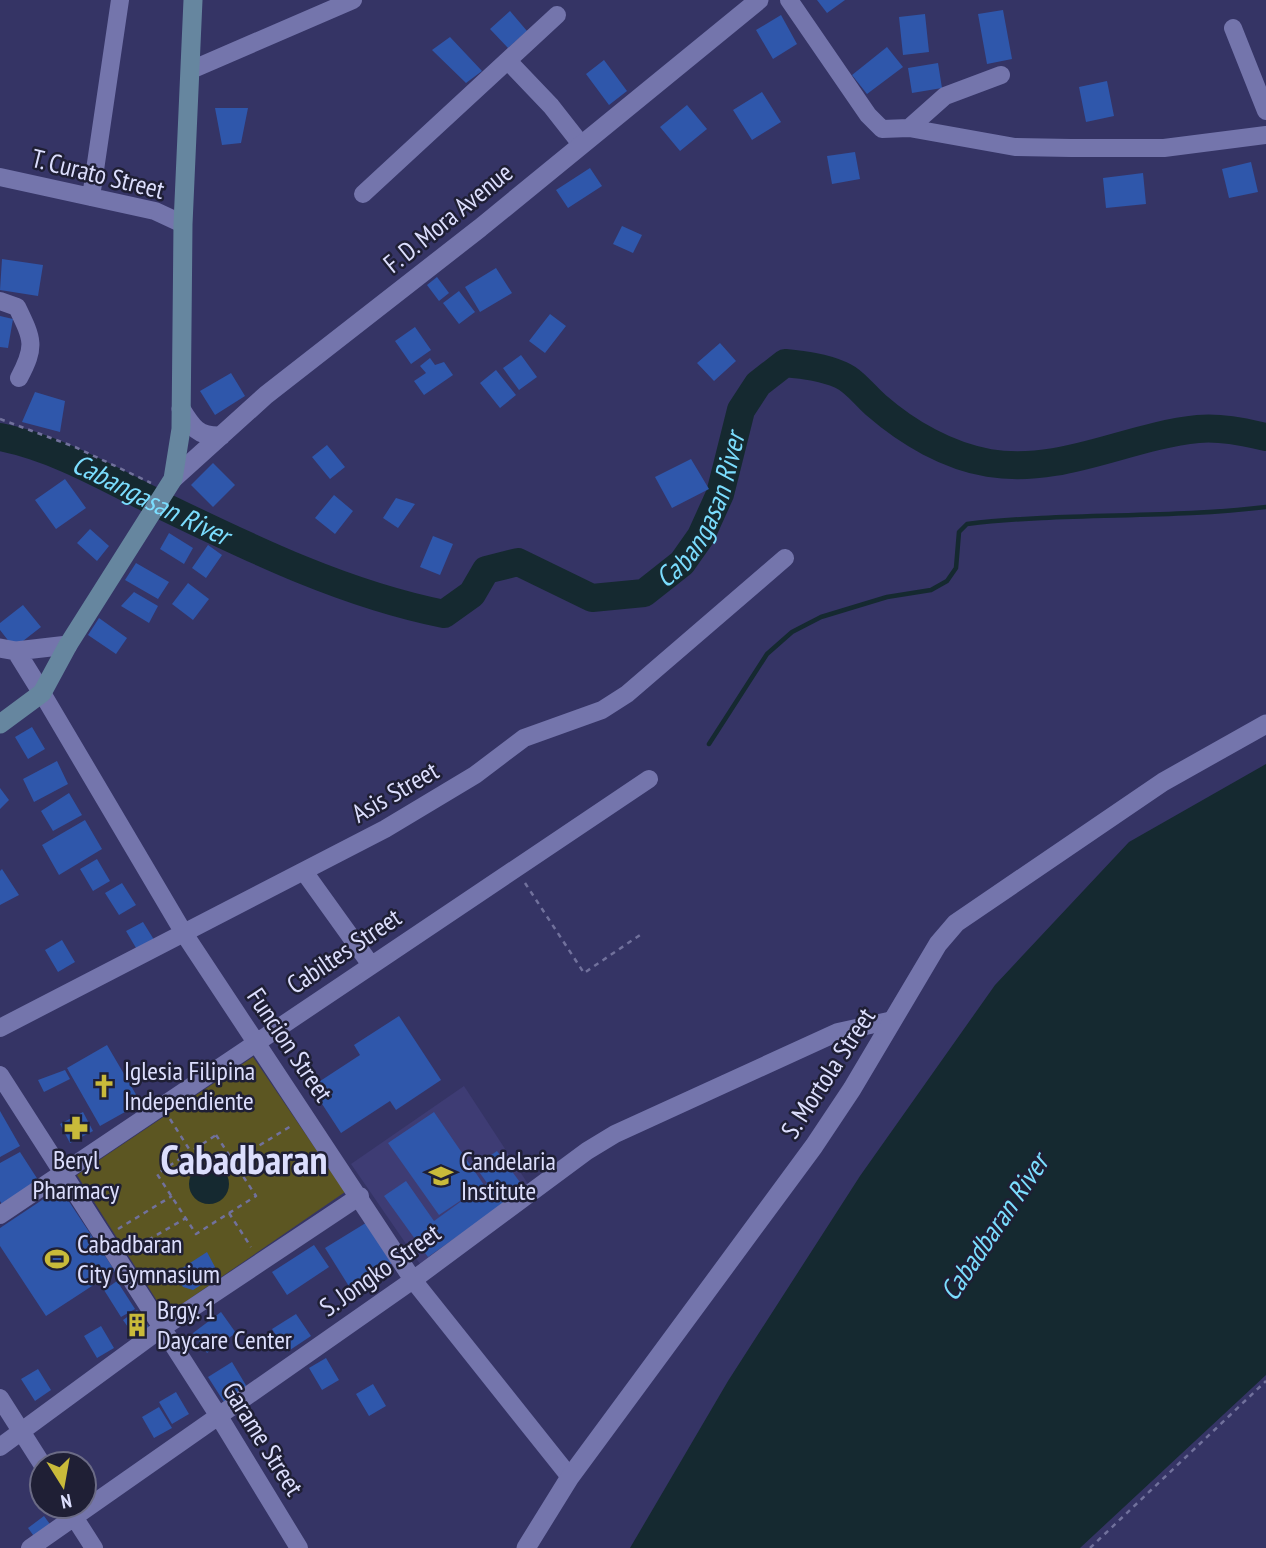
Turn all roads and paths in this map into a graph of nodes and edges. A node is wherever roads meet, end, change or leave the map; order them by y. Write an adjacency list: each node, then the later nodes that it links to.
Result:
1 (120, 0): 17 (street)
2 (194, 0): 9 (main road)
3 (354, 0): 9 (street)
4 (760, 0): 14 (street, F. D. Mora Avenue)
5 (789, 0): 12 (street)
6 (557, 15): 8 (street)
7 (1233, 28): 11 (street)
8 (509, 62): 14 (street); 16 (street)
9 (191, 70): 18 (main road)
10 (1001, 75): 12 (street)
11 (1266, 111)
12 (909, 128): 13 (street)
13 (1266, 135)
14 (580, 143): 25 (street, F. D. Mora Avenue)
15 (0, 177): 17 (street, T. Curato Street)
16 (363, 194)
17 (91, 197): 19 (street, T. Curato Street)
18 (184, 200): 19 (street); 20 (main road)
19 (155, 211): 20 (street, T. Curato Street)
20 (183, 223): 23 (main road)
21 (0, 301): 22 (street)
22 (19, 378)
23 (181, 409): 25 (street); 26 (main road)
24 (0, 419): 26 (path)
25 (220, 436): 26 (street, F. D. Mora Avenue)
26 (165, 493): 28 (main road)
27 (785, 558): 35 (street, Asis Street)
28 (68, 645): 29 (street); 30 (main road)
29 (8, 650): 30 (street)
30 (42, 693): 31 (main road); 36 (street, Funcion Street)
31 (0, 724)
32 (1266, 724): 39 (street, S. Mortola Street)
33 (649, 779): 34 (street, Cabiltes Street)
34 (515, 868): 37 (path); 38 (street, Cabiltes Street)
35 (304, 873): 36 (street, Asis Street); 38 (street)
36 (185, 935): 40 (street, Asis Street); 41 (street, Funcion Street)
37 (640, 935)
38 (371, 965): 41 (street, Cabiltes Street)
39 (893, 1020): 56 (street, S. Jongko Street); 64 (street, S. Mortola Street)
40 (0, 1028)
41 (256, 1041): 43 (street, Cabiltes Street); 44 (street, Funcion Street)
42 (0, 1075): 47 (street, Garame Street)
43 (161, 1106): 45 (path); 47 (street, Cabiltes Street)
44 (306, 1118): 46 (path); 49 (street, Funcion Street)
45 (191, 1152): 46 (path); 48 (path)
46 (233, 1161): 50 (path)
47 (65, 1173): 51 (street, Cabiltes Street); 57 (street, Garame Street)
48 (172, 1196): 52 (path); 53 (path)
49 (360, 1196): 55 (street); 56 (street, Funcion Street)
50 (229, 1213): 52 (path); 55 (path)
51 (0, 1215)
52 (186, 1218): 54 (path)
53 (132, 1220)
54 (146, 1241)
55 (261, 1262): 57 (street)
56 (413, 1280): 60 (street, S. Jongko Street); 64 (street, Funcion Street)
57 (162, 1328): 60 (street, Garame Street); 61 (street)
58 (1266, 1381): 72 (path)
59 (0, 1398): 61 (street)
60 (218, 1415): 65 (street, S. Jongko Street); 70 (street, Garame Street)
61 (23, 1431): 62 (street); 63 (street)
62 (0, 1447)
63 (34, 1450)
64 (570, 1477): 71 (street, S. Mortola Street)
65 (98, 1495)
66 (63, 1520): 68 (street, S. Jongko Street)
67 (76, 1520): 69 (street)
68 (30, 1548)
69 (94, 1548)
70 (299, 1548)
71 (526, 1548)
72 (1090, 1548)

